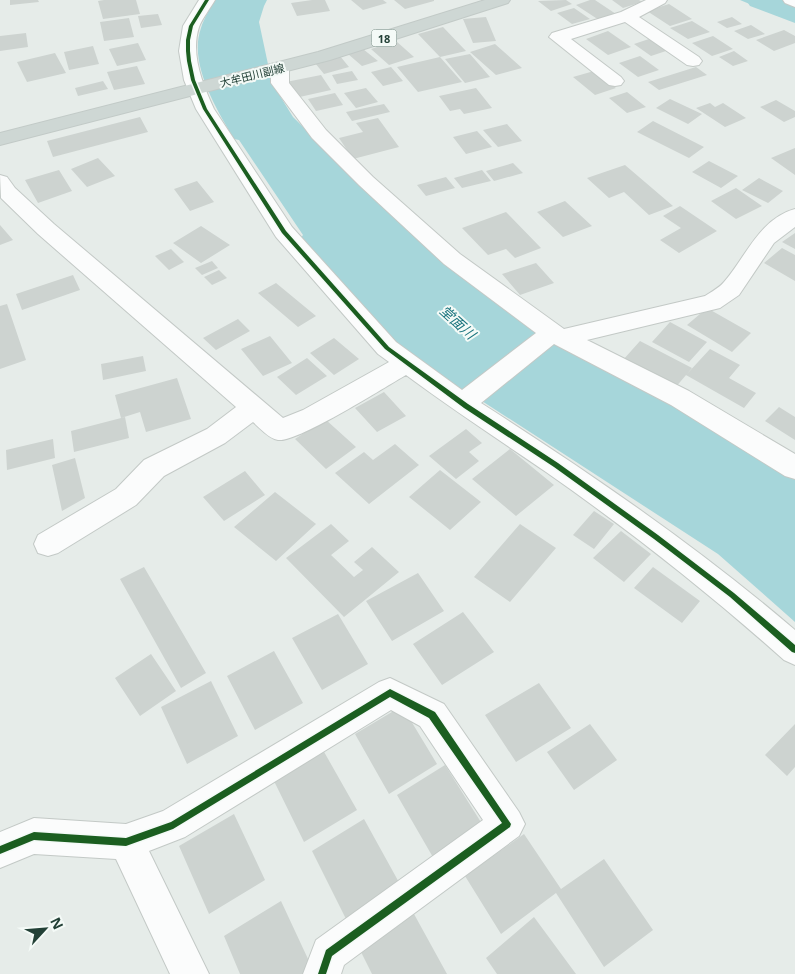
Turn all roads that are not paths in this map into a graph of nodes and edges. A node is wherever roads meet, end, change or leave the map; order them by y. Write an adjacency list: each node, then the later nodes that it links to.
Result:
1 (207, 0): 10 (street)
2 (502, 0): 8 (main road, 大牟田川副線 / 18)
3 (659, 0): 6 (street)
4 (791, 0): 5 (street)
5 (795, 2)
6 (627, 16): 7 (street); 9 (street)
7 (693, 61)
8 (273, 70): 10 (main road, 大牟田川副線 / 18); 14 (street)
9 (615, 80)
10 (199, 88): 11 (main road, 大牟田川副線 / 18); 15 (street)
11 (0, 139)
12 (0, 181): 17 (street)
13 (795, 216): 14 (street)
14 (557, 336): 16 (street); 18 (street)
15 (408, 363): 16 (street); 17 (street)
16 (468, 402): 20 (street)
17 (253, 408): 19 (street)
18 (795, 468)
19 (48, 544)
20 (795, 650)
21 (126, 842): 22 (street); 23 (street); 24 (street)
22 (0, 850)
23 (190, 974)
24 (322, 974)

